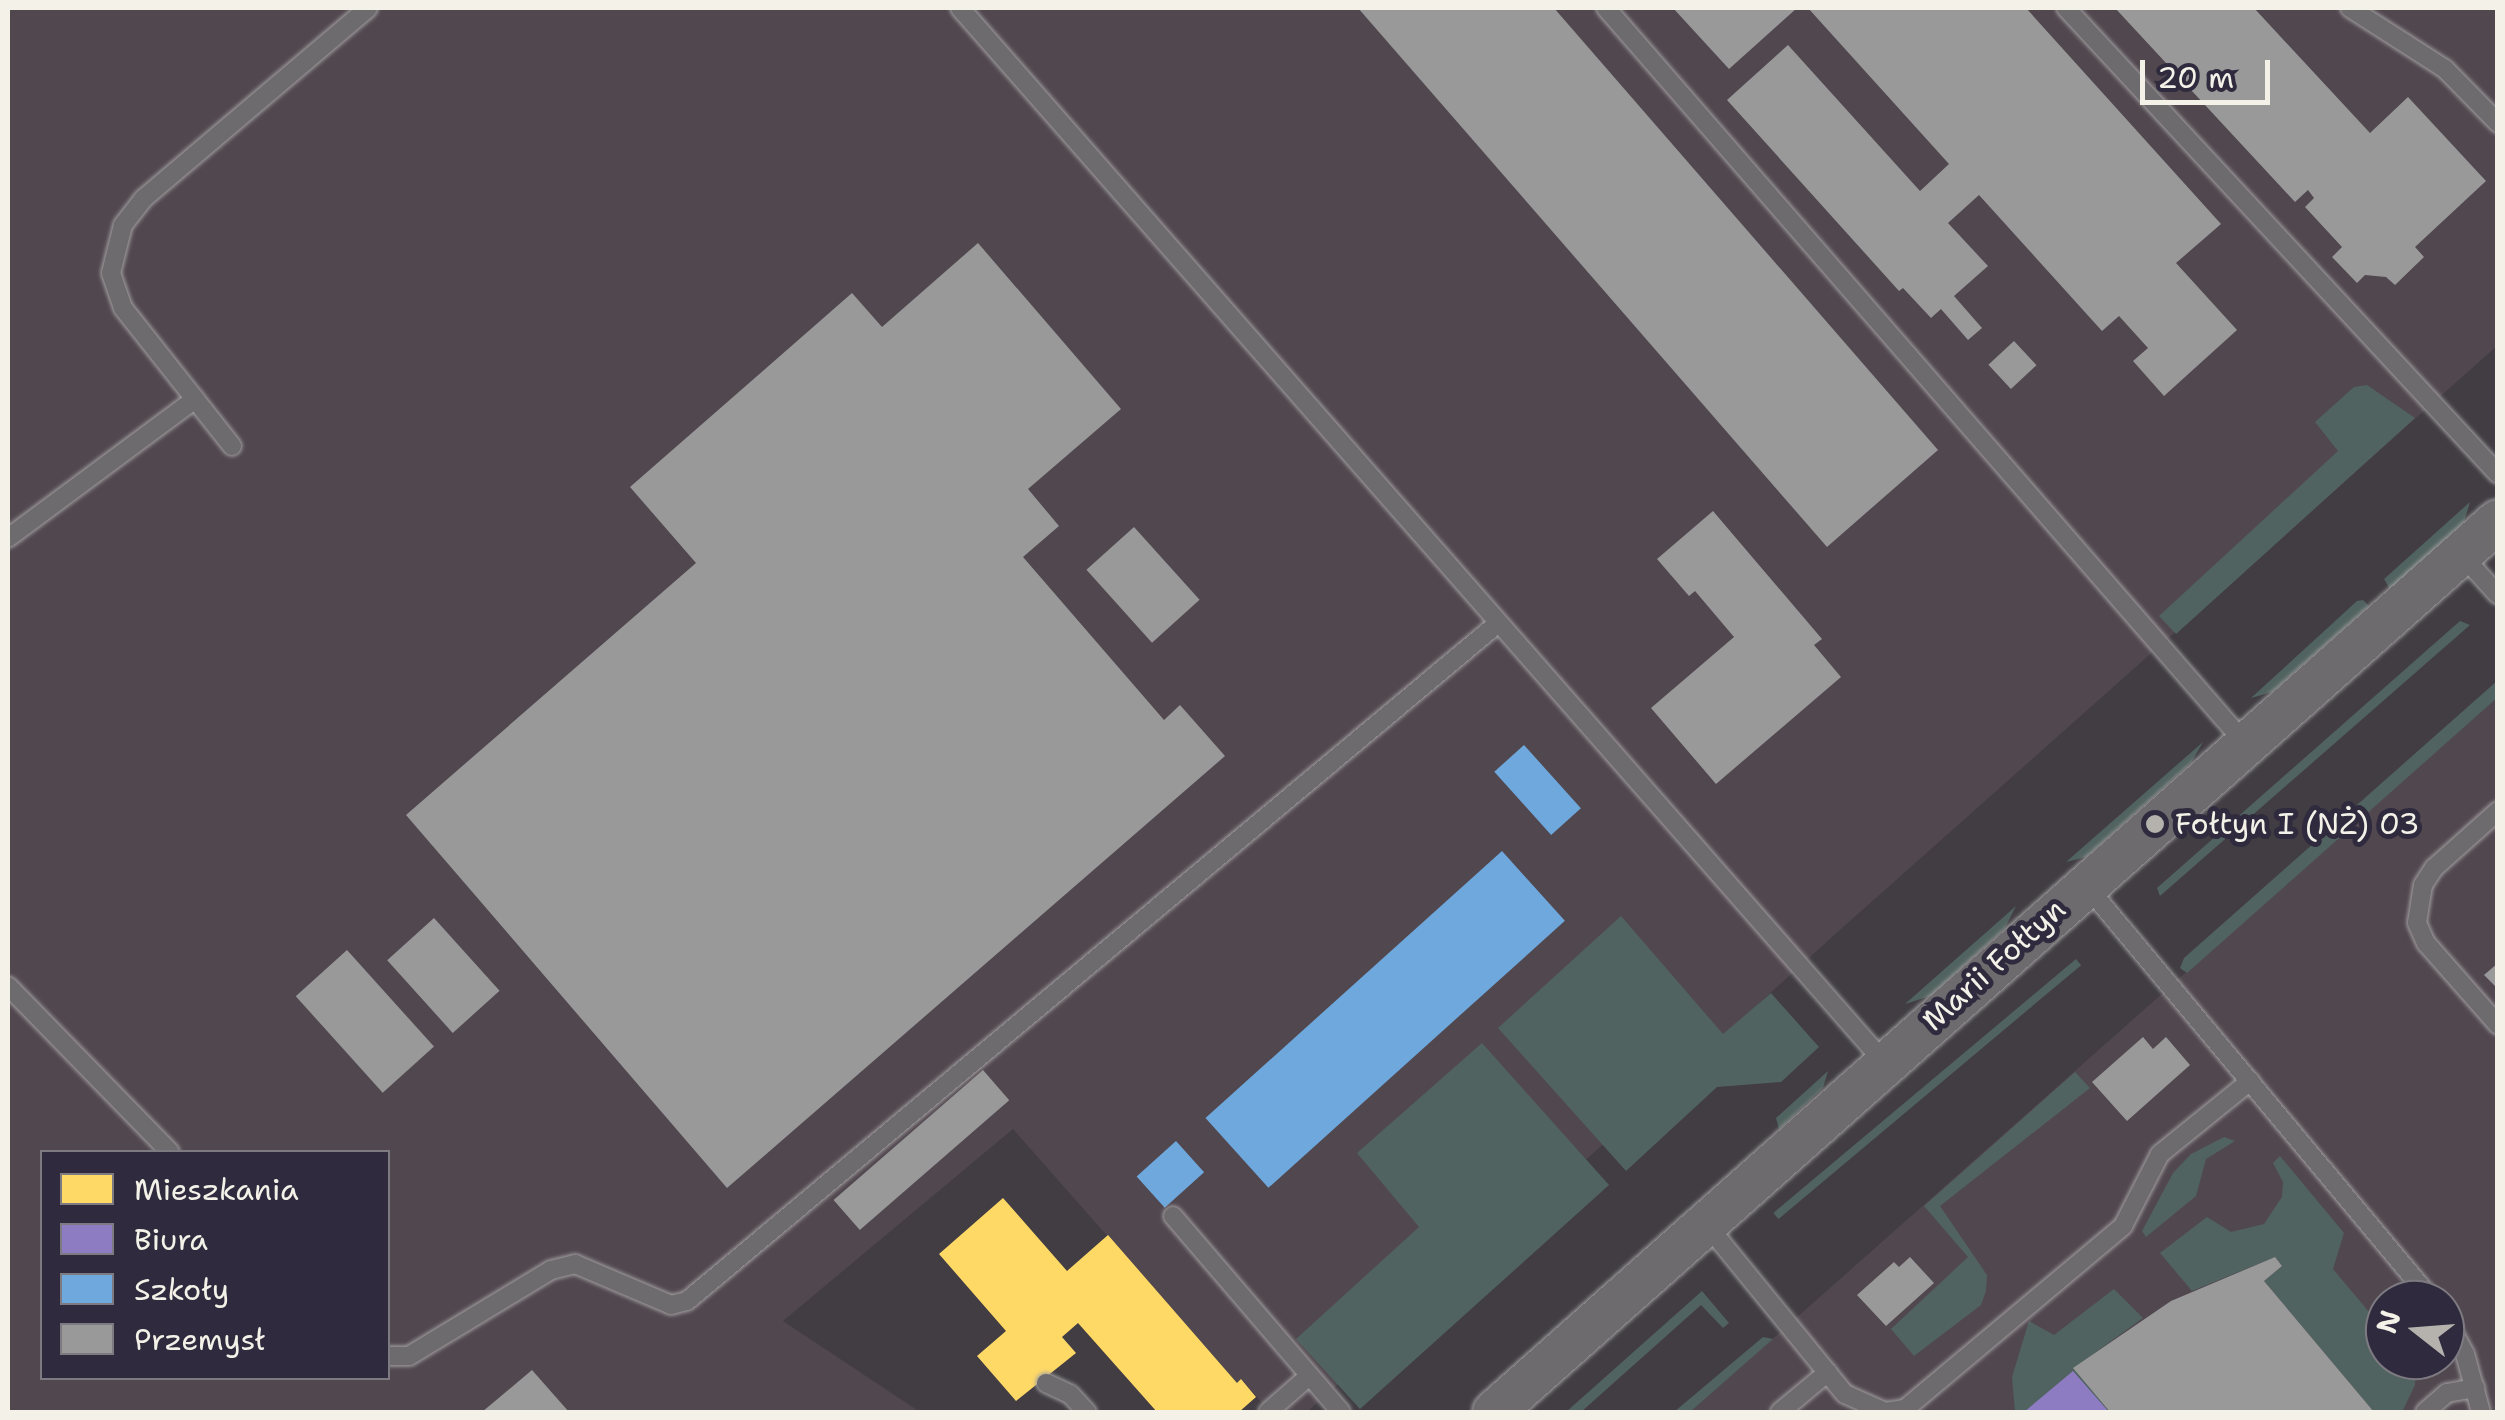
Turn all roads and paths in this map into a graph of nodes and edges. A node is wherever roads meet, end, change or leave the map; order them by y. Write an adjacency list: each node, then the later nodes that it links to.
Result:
1 (368, 8): 7 (lane)
2 (960, 8): 14 (lane)
3 (1606, 8): 15 (lane)
4 (2066, 8): 9 (lane)
5 (2350, 8): 6 (lane)
6 (2498, 123)
7 (196, 400): 8 (lane); 11 (lane)
8 (232, 446)
9 (2498, 474)
10 (2498, 521): 12 (street, Marii Fołtyn)
11 (8, 538)
12 (2461, 553): 13 (lane); 15 (street, Marii Fołtyn)
13 (2498, 595)
14 (1497, 624): 20 (lane); 27 (lane)
15 (2245, 743): 17 (street, Marii Fołtyn)
16 (2498, 811): 19 (lane)
17 (2085, 884): 20 (street, Marii Fołtyn); 21 (lane)
18 (8, 986): 22 (lane)
19 (2498, 1025)
20 (1885, 1063): 24 (street, Marii Fołtyn)
21 (2250, 1081): 25 (lane); 28 (lane)
22 (168, 1150)
23 (1173, 1216): 29 (lane)
24 (1707, 1224): 28 (lane); 35 (street, Marii Fołtyn)
25 (2415, 1280)
26 (2465, 1354): 31 (lane)
27 (390, 1356)
28 (1828, 1372): 36 (lane)
29 (1308, 1376): 33 (lane); 34 (lane)
30 (1046, 1383): 32 (lane)
31 (2476, 1388): 37 (lane); 38 (lane)
32 (1088, 1412)
33 (1268, 1412)
34 (1341, 1412)
35 (1494, 1412)
36 (1780, 1412)
37 (2425, 1412)
38 (2481, 1412)

